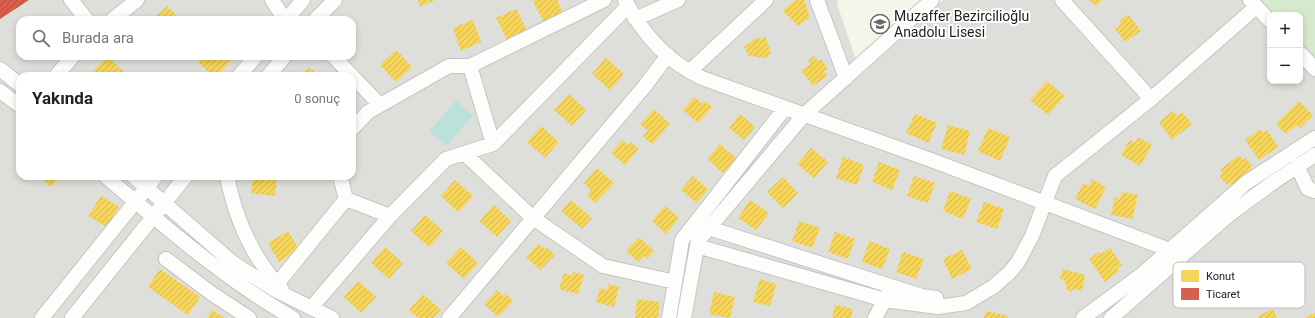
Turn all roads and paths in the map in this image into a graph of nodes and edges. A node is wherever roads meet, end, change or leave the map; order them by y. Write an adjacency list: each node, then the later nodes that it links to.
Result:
1 (71, 0): 14 (street)
2 (137, 0): 15 (street)
3 (272, 0): 16 (street)
4 (303, 0): 17 (street)
5 (335, 0): 18 (street)
6 (604, 0): 27 (street)
7 (678, 0): 20 (street)
8 (766, 0): 30 (street)
9 (817, 0): 35 (street)
10 (932, 0): 35 (street)
11 (1062, 0): 39 (street)
12 (626, 3): 20 (street); 46 (street)
13 (1253, 3): 19 (street); 39 (street)
14 (83, 16)
15 (117, 16)
16 (283, 16)
17 (289, 16)
18 (319, 16)
19 (1267, 18)
20 (635, 19): 21 (street)
21 (668, 55): 30 (street); 64 (street)
22 (1303, 56): 29 (street)
23 (70, 60): 31 (street)
24 (253, 60): 32 (street)
25 (282, 60): 33 (street)
26 (337, 60): 34 (street)
27 (470, 66): 41 (street); 46 (street)
28 (0, 69): 37 (street)
29 (1315, 69)
30 (690, 71): 42 (street)
31 (60, 72)
32 (242, 72)
33 (271, 72)
34 (348, 72)
35 (846, 78): 43 (street)
36 (356, 80): 41 (street)
37 (16, 82)
38 (0, 91): 40 (street)
39 (1151, 99): 60 (street)
40 (16, 103)
41 (380, 105): 44 (street)
42 (785, 108): 43 (street); 71 (street)
43 (804, 115): 60 (street); 65 (street)
44 (356, 125)
45 (1315, 138): 67 (street)
46 (493, 144): 47 (street)
47 (464, 153): 62 (street); 64 (street)
48 (1315, 155): 49 (street)
49 (1297, 166): 57 (street); 69 (street)
50 (110, 180): 59 (street)
51 (138, 180): 56 (street)
52 (153, 180): 56 (street)
53 (183, 180): 61 (street)
54 (228, 180): 72 (street)
55 (341, 180): 58 (street)
56 (147, 187): 59 (street); 61 (street)
57 (1315, 191)
58 (346, 199): 62 (street); 72 (street)
59 (135, 201): 63 (street); 77 (street)
60 (1041, 202): 67 (street); 73 (street); 75 (street)
61 (165, 203): 63 (street); 74 (street)
62 (390, 216): 76 (street)
63 (154, 217): 78 (street); 80 (street)
64 (533, 218): 71 (street); 82 (street)
65 (709, 228): 66 (street); 73 (street)
66 (697, 246): 75 (street); 84 (street)
67 (1170, 250): 86 (street)
68 (166, 259): 79 (street)
69 (1175, 262)
70 (1173, 264): 87 (street)
71 (675, 282): 83 (street)
72 (277, 284): 74 (street)
73 (892, 287): 75 (street)
74 (288, 297): 76 (street)
75 (885, 300): 85 (street)
76 (311, 308): 81 (street)
77 (42, 318)
78 (72, 318)
79 (249, 318)
80 (293, 318)
81 (332, 318)
82 (449, 318)
83 (669, 318)
84 (684, 318)
85 (875, 318)
86 (1083, 318)
87 (1111, 318)

